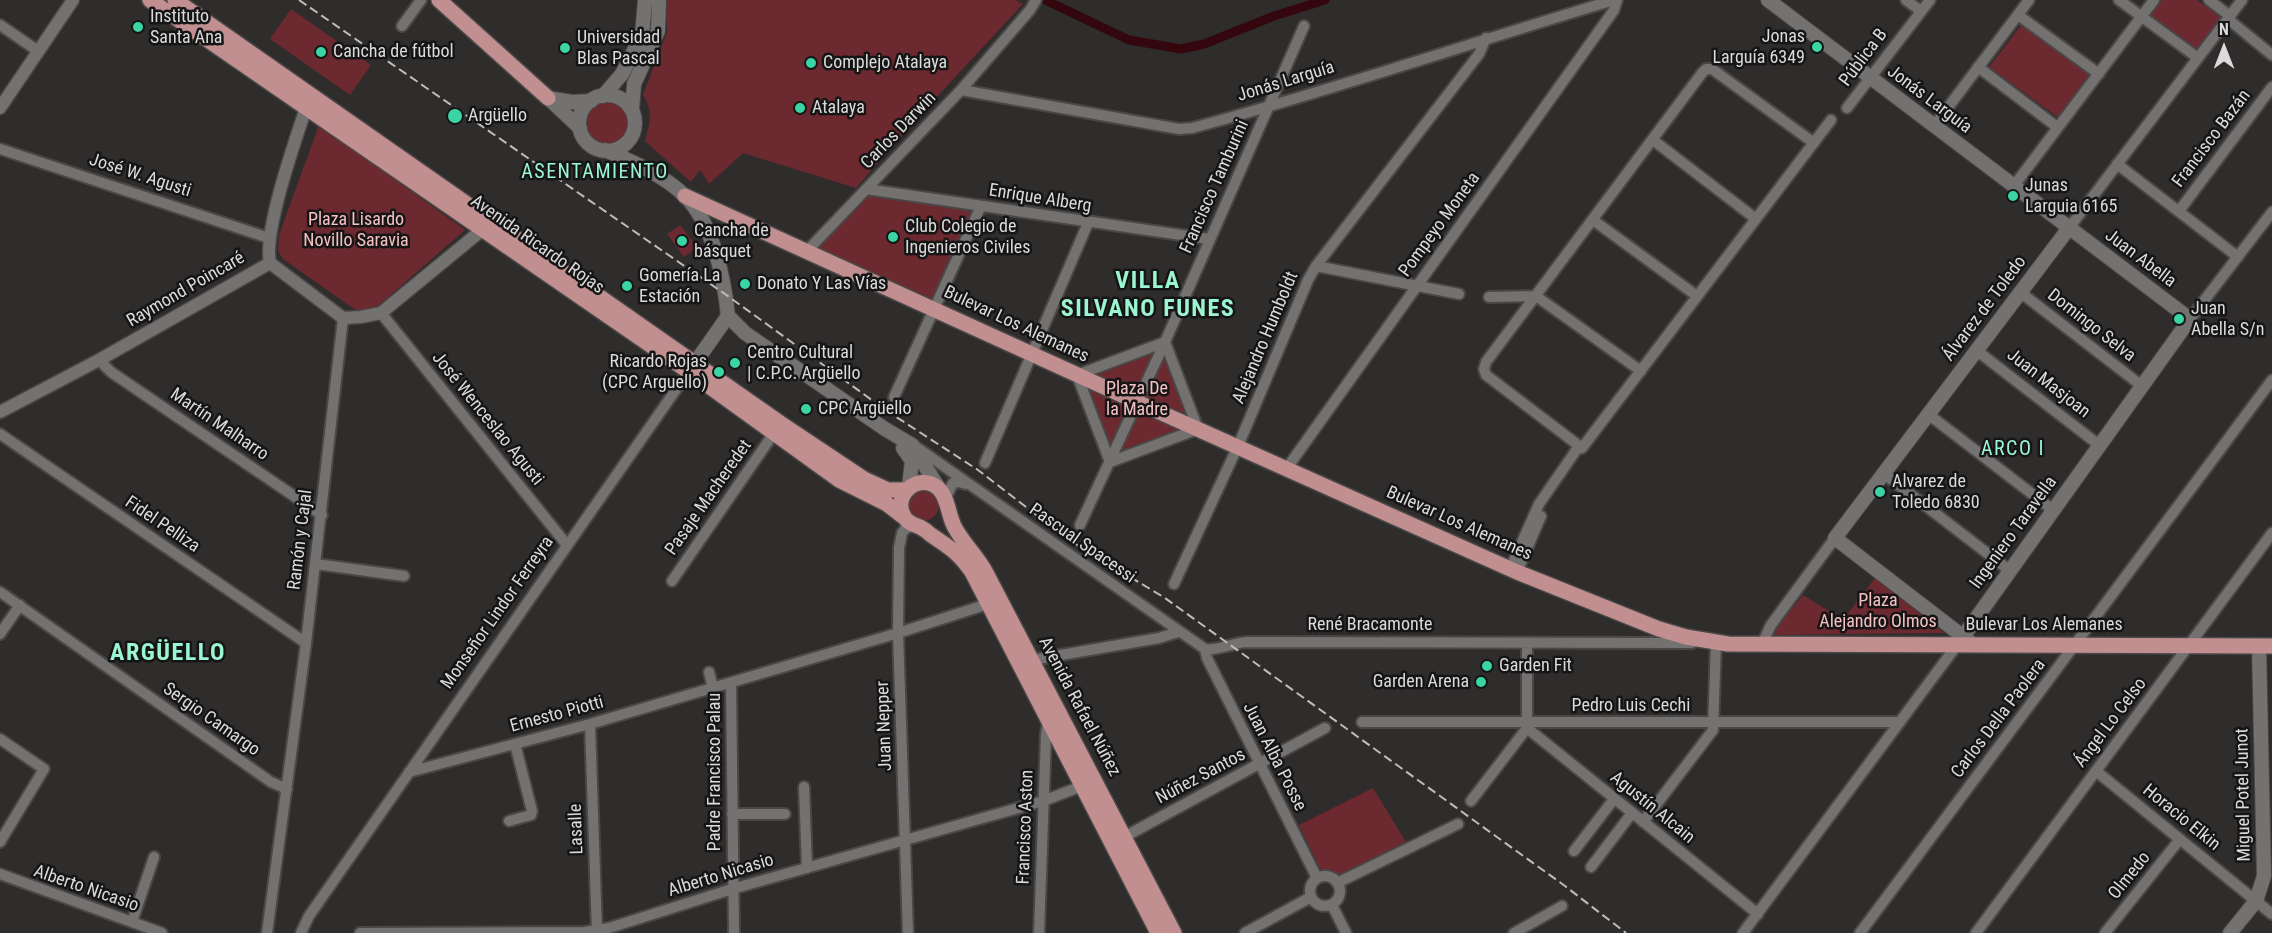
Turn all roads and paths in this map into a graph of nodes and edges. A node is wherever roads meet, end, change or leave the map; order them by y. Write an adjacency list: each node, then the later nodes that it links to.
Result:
1 (73, 0): 26 (street)
2 (150, 0): 36 (main road, Avenida Ricardo Rojas)
3 (175, 0): 36 (main road, Avenida Ricardo Rojas)
4 (421, 0): 23 (street)
5 (439, 0): 34 (main road)
6 (645, 0): 35 (main road)
7 (659, 0): 40 (main road)
8 (1615, 0): 25 (street, Jonás Larguía); 72 (street, Pompeyo Moneta)
9 (1768, 0): 31 (main road, Jonás Larguía)
10 (1906, 0): 18 (street)
11 (1930, 0): 18 (street, Pública B)
12 (2029, 0): 19 (street)
13 (2119, 0): 20 (street)
14 (2154, 0): 20 (street)
15 (2208, 0): 21 (street)
16 (2242, 0): 21 (street, Álvarez de Toledo)
17 (1036, 1): 33 (street, Carlos Darwin)
18 (1921, 11): 31 (street, Pública B)
19 (2018, 15): 29 (street); 30 (street)
20 (2142, 17): 28 (street); 30 (street)
21 (2229, 18): 27 (street); 28 (street, Álvarez de Toledo)
22 (0, 25): 26 (street)
23 (402, 26)
24 (1304, 26): 37 (street, Francisco Tamburini)
25 (1486, 38): 37 (street, Jonás Larguía); 71 (street, Alejandro Humboldt)
26 (38, 51): 38 (street)
27 (2272, 55)
28 (2198, 58): 50 (street, Álvarez de Toledo)
29 (1978, 67): 42 (street); 43 (street)
30 (2099, 74): 43 (street)
31 (1870, 78): 39 (street, Pública B); 42 (main road, Jonás Larguía)
32 (2272, 87): 56 (street, Francisco Bazán)
33 (961, 90): 37 (street, Jonás Larguía); 53 (street, Carlos Darwin)
34 (548, 98): 35 (main road); 44 (main road)
35 (597, 98): 40 (main road); 44 (main road)
36 (310, 103): 63 (main road, Avenida Ricardo Rojas); 65 (street, Raymond Poincaré); 67 (main road, Avenida Ricardo Rojas)
37 (1268, 107): 66 (street, Francisco Tamburini)
38 (0, 108)
39 (1847, 108)
40 (632, 110): 45 (main road)
41 (1831, 120): 47 (street)
42 (1934, 126): 52 (main road, Jonás Larguía)
43 (2057, 127): 52 (street)
44 (580, 128): 49 (main road)
45 (633, 134): 49 (main road); 51 (main road)
46 (1653, 140): 47 (street); 59 (street); 60 (street)
47 (1814, 142): 59 (street)
48 (0, 149): 65 (street, José W. Agusti)
49 (605, 150): 51 (main road)
50 (2117, 164): 56 (street); 62 (street, Álvarez de Toledo)
51 (648, 170): 54 (main road)
52 (2013, 187): 62 (main road, Jonás Larguía)
53 (866, 189): 55 (street, Enrique Alberg); 68 (street, Carlos Darwin)
54 (685, 196): 58 (main road, Bulevar Los Alemanes); 64 (main road)
55 (981, 207): 61 (street, Enrique Alberg); 78 (street)
56 (2179, 211): 69 (street)
57 (2272, 212): 69 (street, Ingeniero Taravella)
58 (728, 216): 64 (main road); 68 (main road, Bulevar Los Alemanes)
59 (1756, 219): 75 (street)
60 (1593, 220): 75 (street); 77 (street)
61 (1088, 223): 66 (street, Enrique Alberg); 87 (street)
62 (2069, 228): 73 (main road, Álvarez de Toledo); 82 (main road, Juan Abella)
63 (482, 230): 67 (main road); 79 (street); 89 (main road, Avenida Ricardo Rojas)
64 (707, 230): 80 (main road)
65 (269, 238): 70 (street, Raymond Poincaré)
66 (1209, 239): 85 (street, Francisco Tamburini)
67 (529, 247): 89 (main road, Avenida Ricardo Rojas)
68 (806, 252): 78 (main road, Bulevar Los Alemanes)
69 (2238, 257): 82 (street, Ingeniero Taravella)
70 (270, 263): 81 (street); 88 (street, Raymond Poincaré)
71 (1316, 266): 72 (street); 104 (street, Alejandro Humboldt)
72 (1417, 285): 74 (street); 108 (street, Pompeyo Moneta)
73 (2020, 292): 86 (main road, Álvarez de Toledo); 93 (street, Domingo Selva)
74 (1459, 294)
75 (1697, 296): 90 (street)
76 (1489, 297): 77 (street)
77 (1536, 297): 90 (street); 105 (street)
78 (935, 310): 87 (main road, Bulevar Los Alemanes); 94 (street)
79 (381, 313): 81 (street); 119 (street, José Wenceslao Agusti)
80 (728, 316): 83 (main road, Monseñor Lindor Ferreyra); 84 (main road, Avenida Rafael Núñez)
81 (343, 318): 114 (street, Ramón y Cajal)
82 (2190, 320): 93 (main road, Ingeniero Taravella)
83 (716, 333): 84 (main road); 89 (main road, Monseñor Lindor Ferreyra)
84 (745, 333): 98 (main road, Avenida Rafael Núñez)
85 (1165, 342): 91 (street); 95 (street, Francisco Tamburini); 99 (street)
86 (1976, 350): 97 (main road, Álvarez de Toledo); 103 (street, Juan Masjoan)
87 (1033, 354): 91 (main road, Bulevar Los Alemanes); 107 (street)
88 (99, 360): 96 (street, Raymond Poincaré); 114 (street, Martín Malharro)
89 (691, 367): 100 (main road, Avenida Ricardo Rojas); 111 (main road, Avenida Ricardo Rojas); 119 (street, Monseñor Lindor Ferreyra)
90 (1641, 371): 105 (street)
91 (1077, 375): 95 (main road, Bulevar Los Alemanes); 106 (street)
92 (2272, 380): 137 (street, Carlos Della Paolera)
93 (2142, 386): 103 (main road, Ingeniero Taravella)
94 (894, 397)
95 (1137, 402): 99 (main road, Bulevar Los Alemanes); 106 (street, Francisco Tamburini)
96 (0, 412)
97 (1928, 414): 109 (main road, Álvarez de Toledo); 113 (street)
98 (885, 429): 102 (main road, Avenida Rafael Núñez); 111 (main road, Avenida Rafael Núñez)
99 (1198, 429): 104 (main road, Bulevar Los Alemanes); 106 (street)
100 (774, 433): 115 (main road, Avenida Ricardo Rojas); 124 (street, Pasaje Macheredet)
101 (0, 434): 134 (street, Fidel Pelliza)
102 (908, 441): 110 (street, Pascual Spacessi); 112 (main road, Avenida Rafael Núñez)
103 (2099, 445): 113 (main road, Ingeniero Taravella)
104 (1238, 446): 108 (main road, Bulevar Los Alemanes); 125 (street, Alejandro Humboldt)
105 (1582, 448): 121 (street)
106 (1110, 462): 116 (street, Francisco Tamburini)
107 (985, 463)
108 (1287, 468): 121 (main road, Bulevar Los Alemanes)
109 (1883, 473): 118 (main road, Álvarez de Toledo); 122 (street)
110 (967, 484): 112 (street); 129 (street, Pascual Spacessi)
111 (908, 489): 112 (main road); 115 (main road, Avenida Rafael Núñez)
112 (943, 497): 115 (main road); 141 (main road, Avenida Rafael Núñez)
113 (2053, 510): 122 (main road, Ingeniero Taravella)
114 (322, 515): 120 (street, Ramón y Cajal)
115 (913, 523): 127 (main road, Avenida Rafael Núñez); 130 (street, Juan Nepper)
116 (1080, 525)
117 (2272, 534): 138 (street, Ángel Lo Celso)
118 (1835, 538): 133 (main road); 136 (street, Álvarez de Toledo)
119 (567, 545): 157 (street, Monseñor Lindor Ferreyra)
120 (316, 564): 123 (street); 134 (street, Ramón y Cajal)
121 (1513, 570): 132 (main road, Bulevar Los Alemanes)
122 (2009, 570): 133 (main road, Ingeniero Taravella)
123 (404, 576)
124 (672, 581)
125 (1174, 584)
126 (0, 592): 128 (street, Sergio Camargo)
127 (988, 604): 130 (street); 145 (main road, Avenida Rafael Núñez)
128 (20, 605): 131 (street); 160 (street, Sergio Camargo)
129 (1178, 632): 140 (street); 141 (street)
130 (898, 633): 143 (street); 172 (street, Juan Nepper)
131 (0, 634)
132 (1716, 642): 135 (street, René Bracamonte); 136 (main road, Bulevar Los Alemanes); 148 (street)
133 (1965, 642): 136 (main road, Bulevar Los Alemanes); 137 (main road, Bulevar Los Alemanes); 147 (street, Ingeniero Taravella)
134 (306, 643): 160 (street, Ramón y Cajal)
135 (1527, 643): 140 (street, René Bracamonte); 150 (street)
136 (1762, 644)
137 (2075, 645): 138 (main road, Bulevar Los Alemanes); 204 (street, Carlos Della Paolera)
138 (2189, 645): 139 (main road, Bulevar Los Alemanes); 156 (street, Ángel Lo Celso)
139 (2266, 646): 183 (main road, Miguel Potel Junot)
140 (1205, 649): 154 (street, Juan Alba Posse)
141 (1032, 660): 170 (main road, Avenida Rafael Núñez)
142 (709, 672): 144 (street)
143 (731, 683): 144 (street, Ernesto Piotti); 165 (street, Padre Francisco Palau)
144 (713, 688): 149 (street, Ernesto Piotti)
145 (1048, 722): 155 (main road, Avenida Rafael Núñez); 162 (street, Francisco Aston)
146 (1362, 722): 150 (street, Pedro Luis Cechi)
147 (1900, 722): 148 (street, Pedro Luis Cechi); 186 (street, Ingeniero Taravella)
148 (1715, 723): 150 (street, Pedro Luis Cechi); 168 (street)
149 (590, 724): 153 (street, Ernesto Piotti); 189 (street, Lasalle)
150 (1527, 725): 161 (street, Agustín Alcain); 163 (street)
151 (1325, 728): 154 (street, Núñez Santos)
152 (0, 739): 173 (street)
153 (515, 744): 157 (street, Ernesto Piotti); 167 (street)
154 (1259, 764): 170 (street, Núñez Santos); 179 (street, Juan Alba Posse)
155 (1073, 770): 158 (main road, Avenida Rafael Núñez); 170 (main road)
156 (2096, 771): 171 (street, Horacio Elkin); 205 (street, Ángel Lo Celso)
157 (409, 772): 192 (street, Monseñor Lindor Ferreyra)
158 (1082, 786): 162 (street, Alberto Nicasio); 198 (main road, Avenida Rafael Núñez)
159 (804, 787): 177 (street)
160 (287, 789): 191 (street, Ramón y Cajal)
161 (1614, 799): 164 (street, Agustín Alcain); 174 (street)
162 (1043, 801): 172 (street, Alberto Nicasio); 197 (street, Francisco Aston)
163 (1471, 801)
164 (1632, 813): 168 (street, Agustín Alcain); 176 (street)
165 (732, 814): 166 (street); 181 (street, Padre Francisco Palau)
166 (785, 814)
167 (509, 821)
168 (1642, 822): 186 (street, Agustín Alcain)
169 (1458, 824): 180 (street)
170 (1124, 837): 199 (main road, Avenida Rafael Núñez)
171 (2180, 839): 183 (street, Horacio Elkin); 206 (street, Olmedo)
172 (905, 840): 177 (street, Alberto Nicasio); 196 (street, Juan Nepper)
173 (0, 842)
174 (1574, 851)
175 (154, 857): 188 (street)
176 (1591, 867)
177 (807, 868): 181 (street, Alberto Nicasio)
178 (0, 874): 188 (street, Alberto Nicasio)
179 (1317, 878): 180 (street); 182 (street)
180 (1337, 883): 184 (street)
181 (732, 889): 189 (street, Alberto Nicasio); 195 (street, Padre Francisco Palau)
182 (1311, 897): 184 (street); 200 (street)
183 (2256, 901): 187 (street, Horacio Elkin); 207 (main road, Miguel Potel Junot)
184 (1332, 905): 201 (street)
185 (1562, 906): 202 (street)
186 (1758, 914): 203 (street, Ingeniero Taravella)
187 (2272, 914)
188 (132, 922): 190 (street, Alberto Nicasio)
189 (596, 932): 194 (street, Alberto Nicasio)
190 (162, 933)
191 (267, 933)
192 (300, 933)
193 (360, 933): 194 (street, Alberto Nicasio)
194 (392, 933)
195 (734, 933)
196 (908, 933)
197 (1039, 933)
198 (1158, 933)
199 (1174, 933)
200 (1245, 933)
201 (1346, 933)
202 (1514, 933)
203 (1743, 933)
204 (1860, 933)
205 (1976, 933)
206 (2105, 933)
207 (2230, 933)

